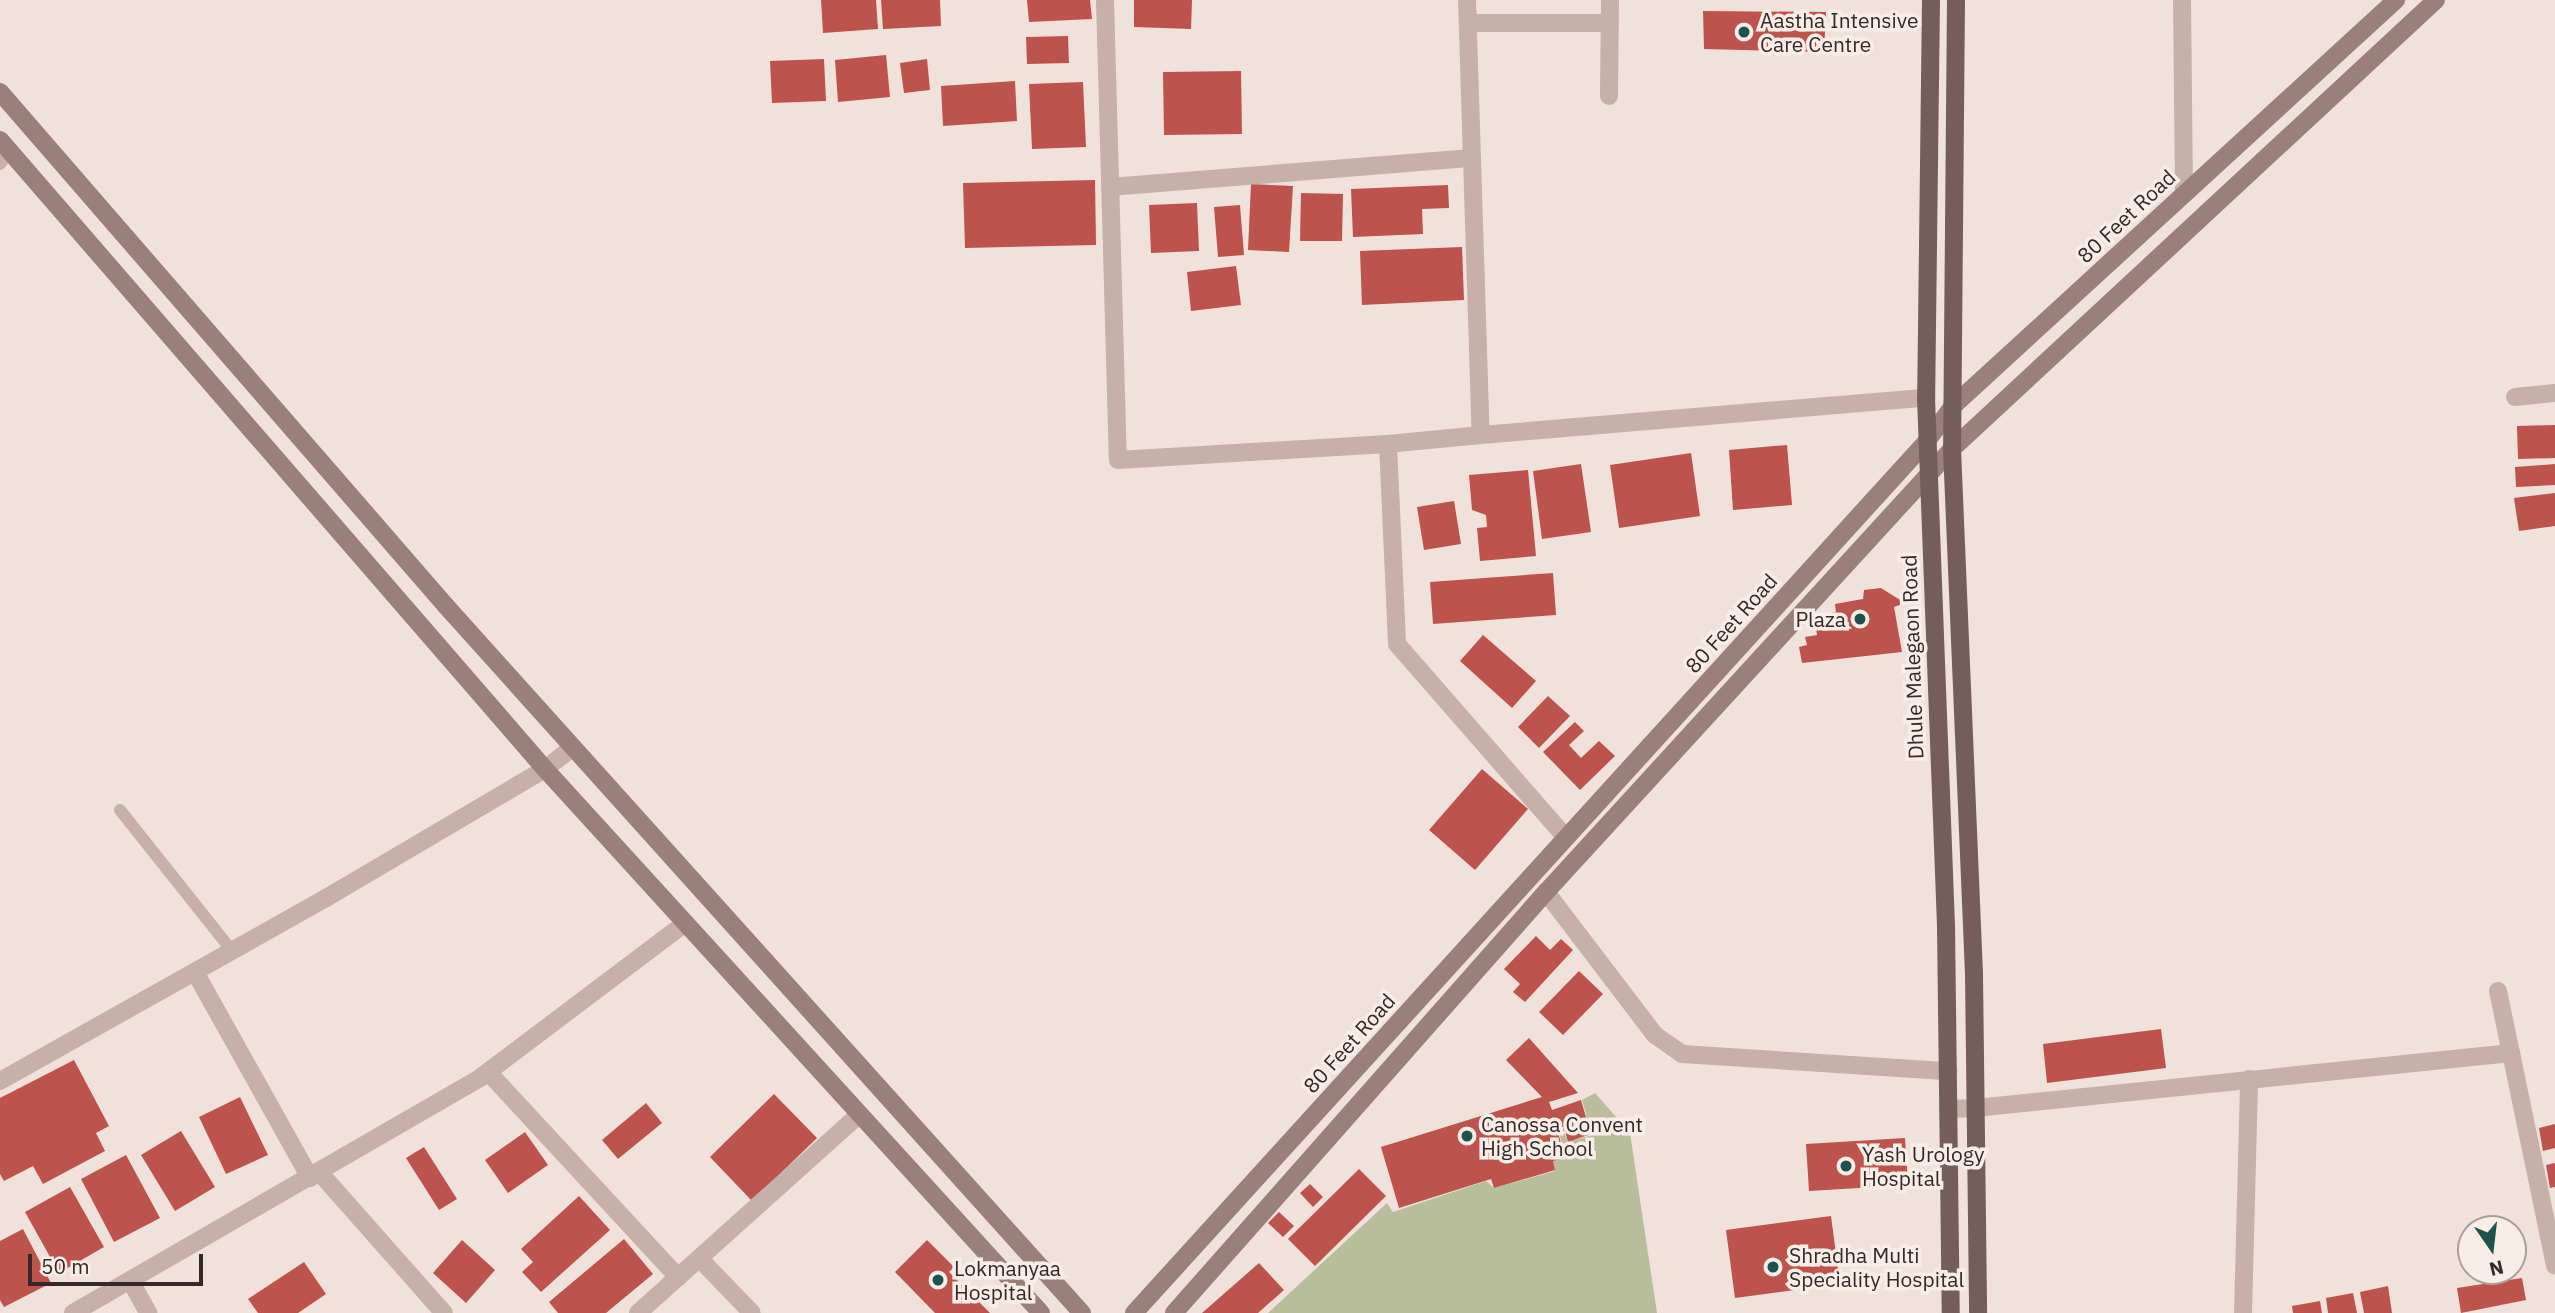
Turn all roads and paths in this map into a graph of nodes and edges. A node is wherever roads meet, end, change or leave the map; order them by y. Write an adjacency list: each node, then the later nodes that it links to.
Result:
1 (1105, 0): 15 (street)
2 (1467, 0): 9 (street)
3 (1610, 0): 10 (street)
4 (1931, 0): 19 (main road, Dhule Malegaon Road)
5 (1956, 0): 20 (main road)
6 (2182, 0): 16 (street)
7 (2396, 0): 16 (main road, 80 Feet Road)
8 (2436, 0): 24 (main road)
9 (1468, 23): 10 (street); 14 (street)
10 (1610, 23): 12 (street)
11 (0, 92): 26 (main road)
12 (1609, 96)
13 (3, 152): 27 (main road)
14 (1472, 158): 15 (street); 21 (street)
15 (1110, 187): 23 (street)
16 (2184, 194): 20 (main road, 80 Feet Road)
17 (2555, 393): 18 (street)
18 (2515, 397)
19 (1926, 398): 21 (street); 22 (main road, Dhule Malegaon Road)
20 (1952, 406): 22 (main road, 80 Feet Road); 24 (main road)
21 (1481, 435): 23 (street)
22 (1927, 441): 25 (main road, Dhule Malegaon Road); 29 (main road, 80 Feet Road)
23 (1388, 444): 29 (street)
24 (1952, 449): 25 (main road); 40 (main road)
25 (1927, 477): 30 (main road); 36 (main road, Dhule Malegaon Road)
26 (572, 748): 27 (street); 54 (main road)
27 (545, 769): 31 (main road); 32 (street)
28 (120, 810): 32 (lane)
29 (1566, 838): 55 (main road, 80 Feet Road)
30 (1546, 892): 36 (street); 56 (main road)
31 (685, 923): 37 (street); 42 (main road)
32 (232, 951): 33 (street)
33 (195, 972): 39 (street); 43 (street)
34 (2498, 991): 35 (street)
35 (2511, 1053): 38 (street); 45 (street)
36 (1948, 1071): 41 (main road, Dhule Malegaon Road)
37 (488, 1072): 43 (street); 46 (street)
38 (2249, 1079): 40 (street); 59 (street)
39 (0, 1081)
40 (1976, 1108): 41 (street); 58 (main road)
41 (1948, 1109): 57 (main road, Dhule Malegaon Road)
42 (859, 1115): 44 (street); 53 (main road)
43 (315, 1176): 47 (street); 48 (street)
44 (699, 1258): 46 (street); 52 (street)
45 (2555, 1266)
46 (678, 1277): 51 (street)
47 (130, 1280): 49 (street); 50 (street)
48 (439, 1311)
49 (73, 1313)
50 (148, 1313)
51 (638, 1313)
52 (752, 1313)
53 (1041, 1313)
54 (1082, 1313)
55 (1134, 1313)
56 (1174, 1313)
57 (1951, 1313)
58 (1978, 1313)
59 (2243, 1313)

